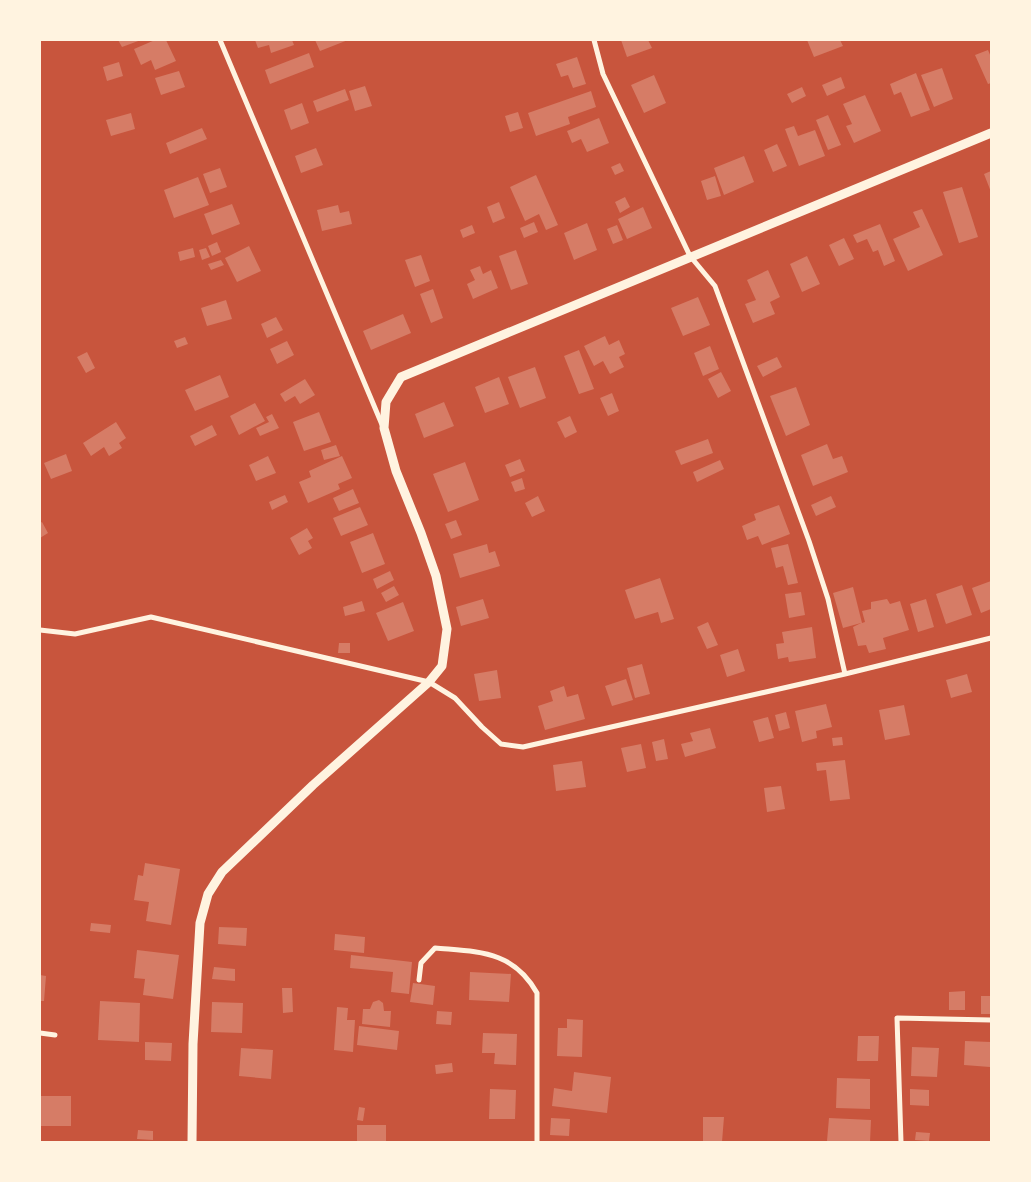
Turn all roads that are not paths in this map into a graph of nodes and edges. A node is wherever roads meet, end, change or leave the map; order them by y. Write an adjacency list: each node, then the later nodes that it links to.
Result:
1 (220, 40): 5 (street)
2 (594, 40): 4 (street)
3 (991, 133): 4 (street)
4 (690, 256): 5 (street); 8 (street)
5 (384, 428): 9 (street)
6 (40, 630): 9 (street)
7 (991, 638): 8 (street)
8 (846, 674): 9 (street)
9 (429, 682): 14 (street)
10 (419, 980): 15 (street)
11 (991, 1020): 16 (street)
12 (40, 1033): 13 (street)
13 (55, 1035)
14 (192, 1142)
15 (538, 1142)
16 (901, 1142)

